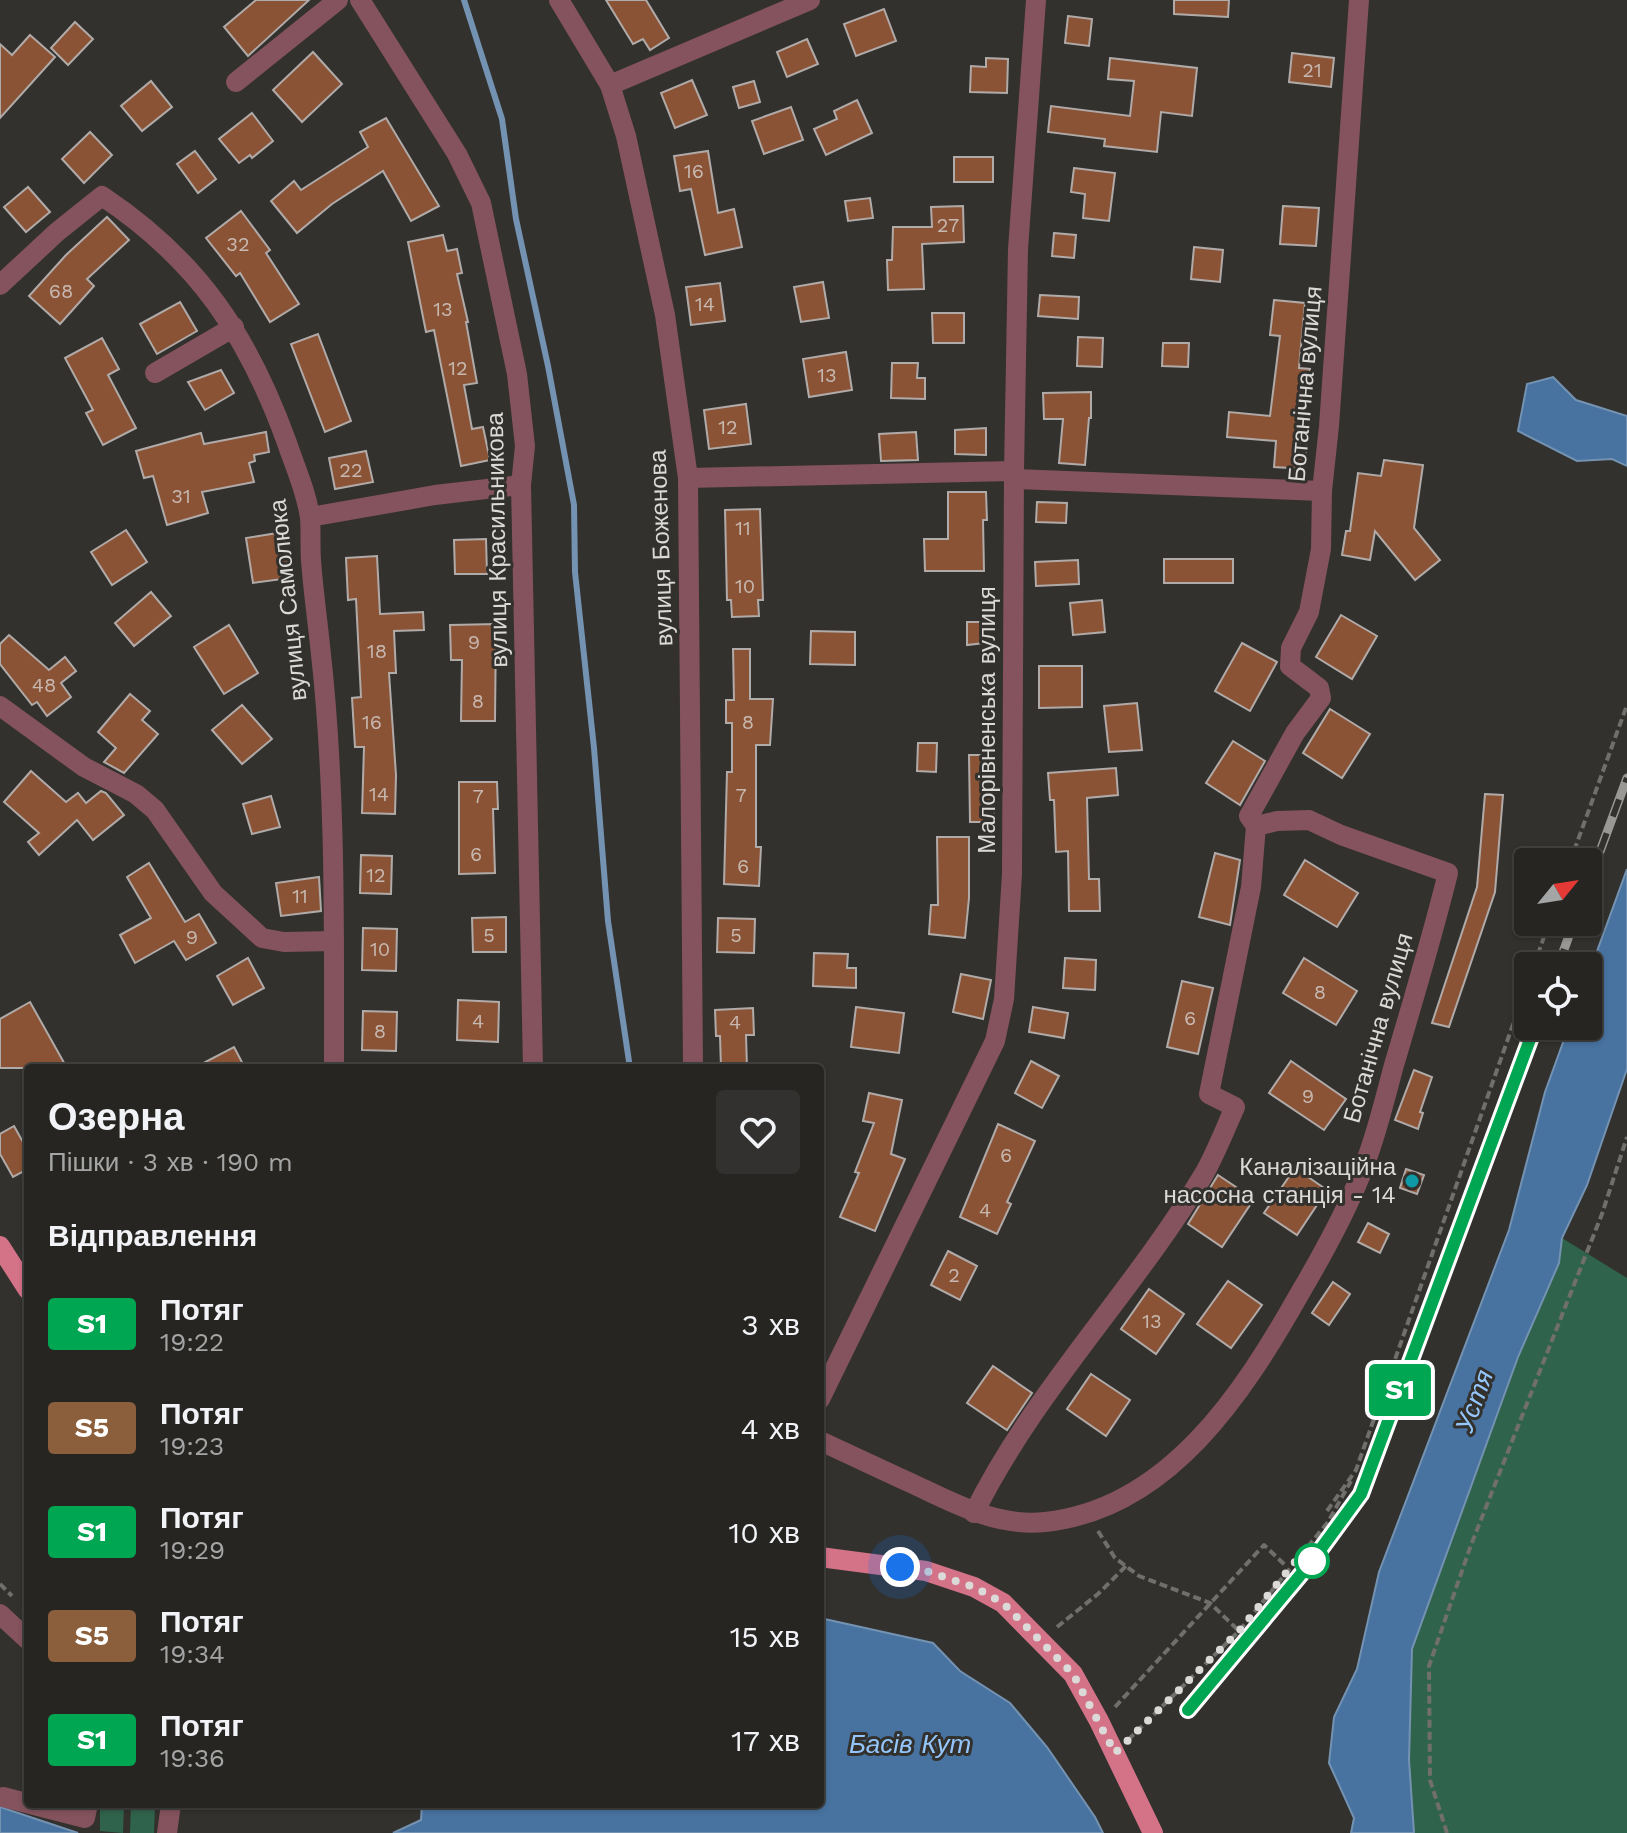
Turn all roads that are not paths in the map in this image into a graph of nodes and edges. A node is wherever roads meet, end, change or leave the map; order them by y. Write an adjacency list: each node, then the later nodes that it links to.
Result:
1 (338, 0): 7 (street)
2 (360, 0): 14 (street, вулиця Красильникова)
3 (559, 0): 8 (street, вулиця Боженова)
4 (810, 0): 8 (street)
5 (1036, 0): 12 (street, Малорівненська вулиця)
6 (1359, 0): 15 (street, Ботанічна вулиця)
7 (236, 82)
8 (610, 85): 13 (street, вулиця Боженова)
9 (0, 285): 10 (street, вулиця Самолюка)
10 (234, 327): 11 (street); 16 (street, вулиця Самолюка)
11 (155, 373)
12 (1014, 475): 13 (street); 15 (street); 25 (street, Малорівненська вулиця)
13 (688, 478): 22 (street, вулиця Боженова)
14 (521, 485): 16 (street); 21 (street, вулиця Красильникова)
15 (1322, 491): 18 (street, Ботанічна вулиця)
16 (310, 517): 19 (street, вулиця Самолюка)
17 (0, 706): 19 (street)
18 (1256, 826): 27 (street, Ботанічна вулиця); 27 (street, Ботанічна вулиця)
19 (334, 941): 20 (street, вулиця Самолюка)
20 (334, 1064)
21 (533, 1064)
22 (693, 1064)
23 (0, 1246): 24 (main road)
24 (24, 1284)
25 (824, 1391)
26 (824, 1443): 27 (street, Ботанічна вулиця)
27 (974, 1513)
28 (824, 1558): 37 (main road)
29 (0, 1614): 30 (street)
30 (24, 1636)
31 (3, 1797): 32 (street)
32 (24, 1802)
33 (46, 1808): 34 (street)
34 (87, 1808)
35 (170, 1808): 36 (street)
36 (167, 1833)
37 (1153, 1833)

